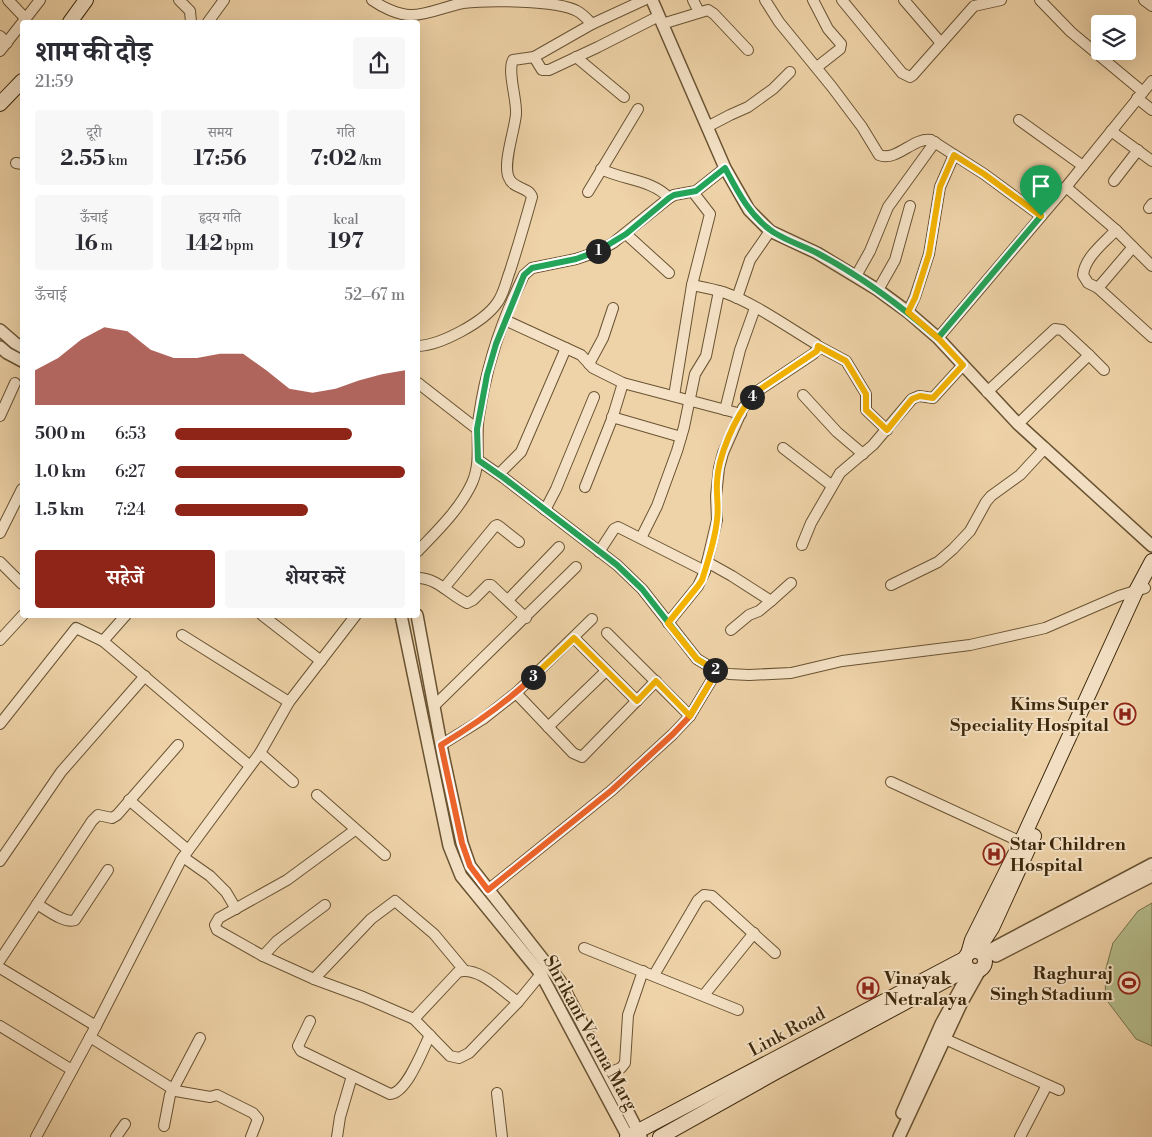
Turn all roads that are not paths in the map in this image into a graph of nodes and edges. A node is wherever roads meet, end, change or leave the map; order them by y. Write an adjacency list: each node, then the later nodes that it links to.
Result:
1 (8, 0): 20 (street)
2 (40, 0): 21 (street)
3 (178, 0): 24 (street)
4 (224, 0): 25 (street)
5 (372, 0): 6 (street)
6 (498, 0): 27 (street)
7 (644, 0): 27 (street)
8 (652, 0): 26 (street)
9 (693, 0): 19 (street)
10 (765, 0): 35 (street)
11 (813, 0): 35 (street)
12 (842, 0): 30 (street)
13 (904, 0): 30 (street)
14 (1001, 0): 30 (street)
15 (1040, 0): 39 (street)
16 (1144, 0): 18 (street)
17 (86, 1): 22 (main road); 23 (main road)
18 (1152, 6)
19 (699, 12): 26 (street); 31 (street)
20 (23, 20)
21 (25, 20)
22 (72, 20)
23 (81, 20)
24 (191, 20)
25 (209, 20)
26 (660, 20): 34 (street); 47 (street)
27 (592, 24): 33 (street)
28 (20, 25): 29 (street)
29 (4, 39): 32 (street)
30 (941, 43)
31 (748, 50)
32 (0, 51)
33 (534, 57): 34 (street); 83 (street)
34 (576, 57): 41 (street)
35 (817, 67): 49 (street)
36 (790, 72): 47 (street)
37 (1152, 81): 39 (street)
38 (20, 83): 42 (main road)
39 (1140, 95): 44 (street); 48 (street)
40 (20, 96): 45 (main road)
41 (624, 97)
42 (0, 104)
43 (638, 109): 55 (street)
44 (1152, 110)
45 (0, 115)
46 (1019, 120): 53 (street)
47 (707, 127): 54 (street)
48 (1111, 131): 50 (street); 53 (street)
49 (935, 142): 51 (street); 69 (street)
50 (1138, 150): 52 (street); 56 (street)
51 (954, 155): 62 (street); 77 (street)
52 (1152, 161)
53 (1083, 166): 57 (street)
54 (725, 168): 59 (street); 64 (street)
55 (601, 169): 58 (street); 60 (street)
56 (1114, 181)
57 (1066, 186): 62 (street); 63 (street)
58 (588, 192)
59 (693, 192): 60 (street); 70 (street)
60 (669, 198): 65 (street)
61 (910, 206): 72 (street)
62 (1041, 216): 80 (street)
63 (1116, 230): 66 (street); 71 (street)
64 (770, 231): 69 (street); 74 (street)
65 (626, 234): 68 (street); 78 (street)
66 (1133, 247): 67 (street); 71 (street)
67 (1152, 266)
68 (669, 273)
69 (856, 276): 72 (street)
70 (692, 285): 73 (street); 97 (street)
71 (1098, 288): 81 (street)
72 (878, 290): 77 (street)
73 (719, 291): 74 (street); 99 (street)
74 (737, 298): 76 (street)
75 (613, 308): 89 (street)
76 (755, 308): 84 (street); 100 (street)
77 (908, 312): 80 (street)
78 (505, 320): 86 (street); 105 (street)
79 (0, 330): 82 (street)
80 (938, 338): 90 (street)
81 (1152, 338)
82 (20, 346)
83 (420, 346)
84 (818, 346): 101 (street); 106 (street)
85 (0, 347): 88 (street)
86 (566, 348): 89 (street); 112 (street)
87 (1089, 355): 91 (street); 95 (street); 104 (street)
88 (20, 360)
89 (589, 364): 93 (street)
90 (963, 365): 95 (street); 106 (street)
91 (1104, 370)
92 (15, 383): 102 (street)
93 (624, 383): 97 (street); 103 (street)
94 (420, 385): 105 (street)
95 (987, 392): 104 (street)
96 (803, 395): 110 (street)
97 (674, 396): 99 (street)
98 (594, 397): 116 (street)
99 (689, 401): 100 (street); 107 (street)
100 (726, 410): 101 (street)
101 (741, 414): 128 (street)
102 (0, 416)
103 (612, 417): 107 (street); 114 (street)
104 (1018, 424): 109 (street)
105 (477, 429): 111 (street)
106 (887, 430): 110 (street)
107 (680, 437): 118 (street)
108 (783, 448): 113 (street)
109 (1045, 448): 121 (street); 132 (street)
110 (863, 454): 113 (street)
111 (478, 460): 112 (street); 123 (street)
112 (499, 474): 116 (street)
113 (831, 485): 120 (street)
114 (585, 487)
115 (20, 493): 117 (street)
116 (545, 510): 124 (street)
117 (0, 533)
118 (641, 538): 124 (street); 128 (street)
119 (519, 542): 134 (street)
120 (802, 545)
121 (1152, 546)
122 (559, 547): 135 (street)
123 (420, 549)
124 (599, 552): 146 (street)
125 (1152, 561): 133 (main road)
126 (0, 562): 130 (street)
127 (576, 566): 144 (street)
128 (706, 567): 136 (street); 146 (street)
129 (420, 578): 134 (street)
130 (20, 582)
131 (791, 583): 136 (street)
132 (891, 585)
133 (1144, 585): 156 (street); 175 (main road); 191 (main road)
134 (444, 588): 135 (street)
135 (508, 600): 144 (street)
136 (771, 601): 148 (street)
137 (20, 618): 152 (street)
138 (123, 618): 153 (street)
139 (266, 618): 147 (street)
140 (279, 618): 147 (street)
141 (354, 618): 154 (street)
142 (402, 618): 195 (street, Shrikant Verma Marg)
143 (418, 618): 162 (street, Shrikant Verma Marg)
144 (526, 618): 162 (street)
145 (592, 620): 151 (street)
146 (668, 623): 156 (street)
147 (274, 624): 154 (street)
148 (731, 630)
149 (607, 633): 158 (street)
150 (182, 635): 161 (street)
151 (574, 638): 155 (street); 159 (street)
152 (0, 640)
153 (103, 641): 157 (street); 164 (street)
154 (321, 661): 161 (street)
155 (606, 671): 160 (street); 165 (street)
156 (717, 671): 163 (street)
157 (145, 676): 169 (street); 178 (street)
158 (656, 681): 160 (street); 163 (street)
159 (516, 693): 165 (street); 167 (street)
160 (637, 701): 165 (street)
161 (289, 702): 168 (street)
162 (434, 706): 167 (street, Shrikant Verma Marg)
163 (690, 716): 182 (street)
164 (0, 724)
165 (548, 727)
166 (178, 745): 173 (street)
167 (441, 745): 182 (street, Shrikant Verma Marg)
168 (260, 754): 169 (street); 170 (street)
169 (250, 766): 176 (street)
170 (293, 782)
171 (891, 782): 175 (street)
172 (317, 795): 174 (street)
173 (129, 800): 176 (street); 183 (street)
174 (355, 830): 177 (street); 185 (street)
175 (1021, 842): 191 (main road)
176 (185, 853): 185 (street); 204 (street)
177 (385, 855)
178 (0, 861)
179 (1152, 864): 191 (street, Link Road)
180 (108, 870): 183 (street)
181 (1152, 876): 191 (street, Link Road)
182 (488, 890): 210 (street, Shrikant Verma Marg)
183 (38, 904): 190 (street)
184 (325, 906): 189 (street)
185 (236, 909): 189 (street)
186 (754, 933): 188 (street); 196 (street); 198 (street)
187 (584, 948): 194 (street)
188 (776, 952)
189 (263, 956): 197 (street)
190 (0, 960)
191 (974, 961): 208 (street); 218 (main road, Link Road); 224 (main road, Link Road); 225 (street)
192 (0, 968): 204 (street)
193 (464, 970): 197 (street); 199 (street); 201 (street)
194 (643, 971): 196 (street); 210 (street)
195 (541, 974): 199 (street); 218 (street, Shrikant Verma Marg)
196 (654, 975): 198 (street)
197 (314, 979): 201 (street)
198 (704, 995): 200 (street)
199 (518, 1002): 205 (street)
200 (738, 1010)
201 (414, 1019): 205 (street)
202 (310, 1021): 211 (street)
203 (0, 1026): 209 (street)
204 (96, 1026): 206 (street)
205 (430, 1035): 211 (street)
206 (90, 1037): 209 (street); 213 (street)
207 (200, 1038): 213 (street)
208 (945, 1039): 212 (street); 226 (street)
209 (72, 1070): 219 (street)
210 (608, 1073): 218 (street, Shrikant Verma Marg)
211 (352, 1076): 222 (street)
212 (1048, 1085): 214 (street); 227 (street)
213 (173, 1089): 217 (street); 221 (street)
214 (1059, 1090)
215 (497, 1093): 223 (street)
216 (125, 1124): 220 (street)
217 (164, 1126)
218 (632, 1136)
219 (36, 1137)
220 (116, 1137)
221 (251, 1137)
222 (337, 1137)
223 (502, 1137)
224 (660, 1137)
225 (891, 1137)
226 (899, 1137)
227 (1020, 1137)

